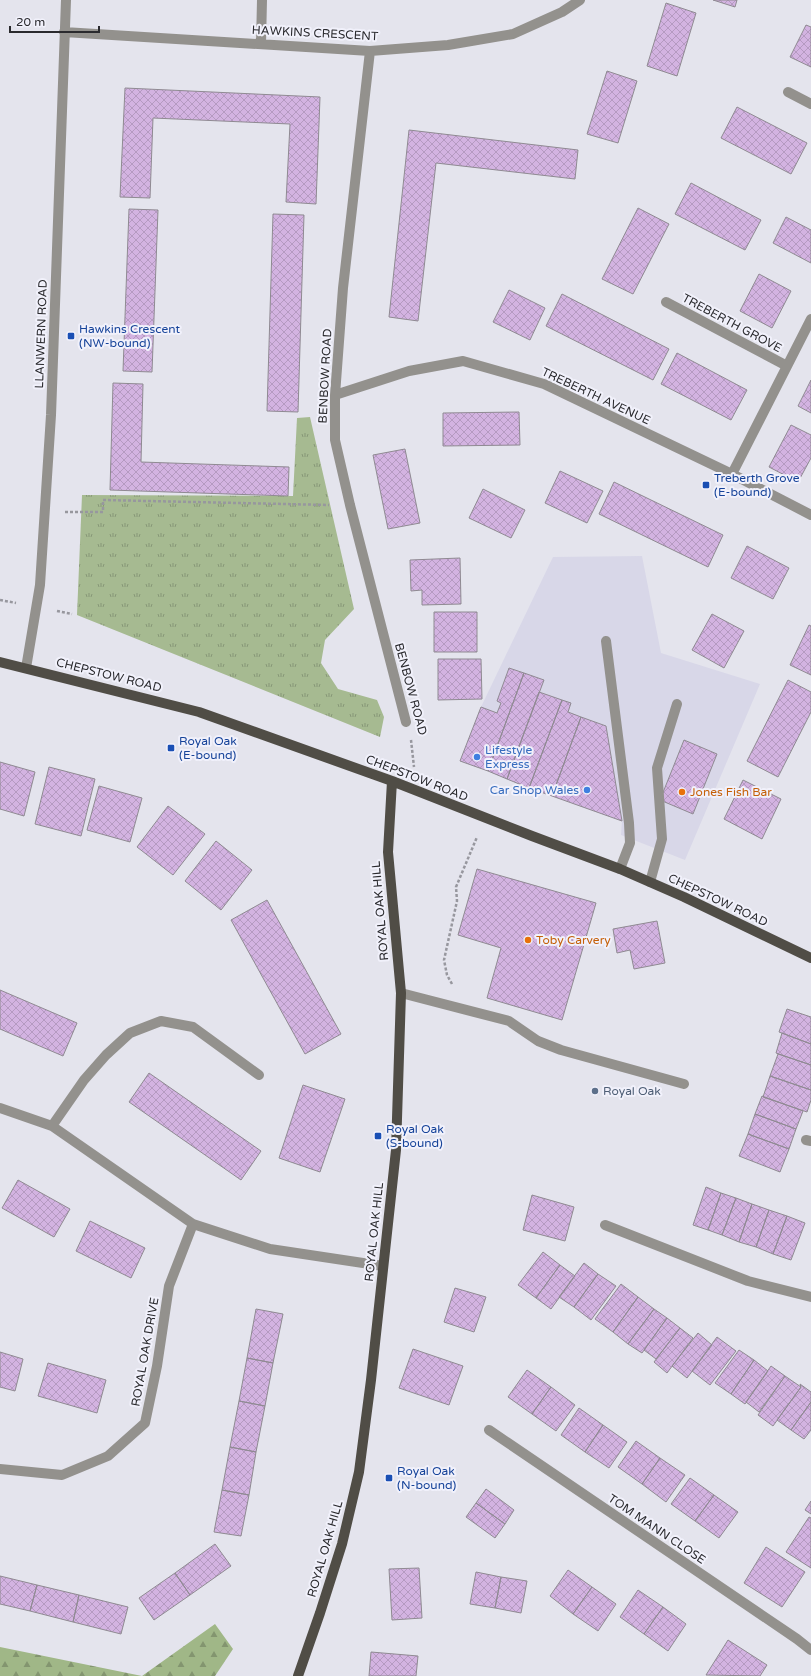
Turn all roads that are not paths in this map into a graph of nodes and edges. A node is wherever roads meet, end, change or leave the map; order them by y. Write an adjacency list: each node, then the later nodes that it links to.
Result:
1 (66, 0): 4 (street, LLANWERN ROAD)
2 (262, 0): 5 (street)
3 (580, 0): 6 (street, HAWKINS CRESCENT)
4 (64, 32): 5 (street, HAWKINS CRESCENT); 17 (street, LLANWERN ROAD)
5 (261, 44): 6 (street, HAWKINS CRESCENT)
6 (370, 50): 12 (street, BENBOW ROAD)
7 (788, 92): 8 (street)
8 (811, 104)
9 (666, 302): 11 (street, TREBERTH GROVE)
10 (811, 319): 11 (street, TREBERTH GROVE)
11 (787, 366): 13 (street, TREBERTH GROVE)
12 (335, 395): 13 (street, TREBERTH AVENUE); 19 (street, BENBOW ROAD)
13 (732, 474): 14 (street, TREBERTH AVENUE)
14 (811, 515)
15 (606, 641): 21 (street)
16 (0, 662): 17 (main road, CHEPSTOW ROAD)
17 (26, 668): 20 (main road, CHEPSTOW ROAD)
18 (677, 704): 22 (street)
19 (406, 722)
20 (392, 781): 21 (main road, CHEPSTOW ROAD); 24 (main road, ROYAL OAK HILL)
21 (620, 869): 22 (main road, CHEPSTOW ROAD)
22 (650, 882): 23 (main road, CHEPSTOW ROAD)
23 (811, 958)
24 (400, 993): 26 (street); 31 (main road, ROYAL OAK HILL)
25 (259, 1074): 28 (street)
26 (684, 1084)
27 (0, 1108): 28 (street)
28 (52, 1126): 29 (street)
29 (193, 1224): 31 (street); 34 (street, ROYAL OAK DRIVE)
30 (605, 1225): 32 (street)
31 (383, 1266): 36 (main road, ROYAL OAK HILL)
32 (811, 1297)
33 (489, 1430): 35 (street, TOM MANN CLOSE)
34 (0, 1469)
35 (811, 1650)
36 (298, 1676)

